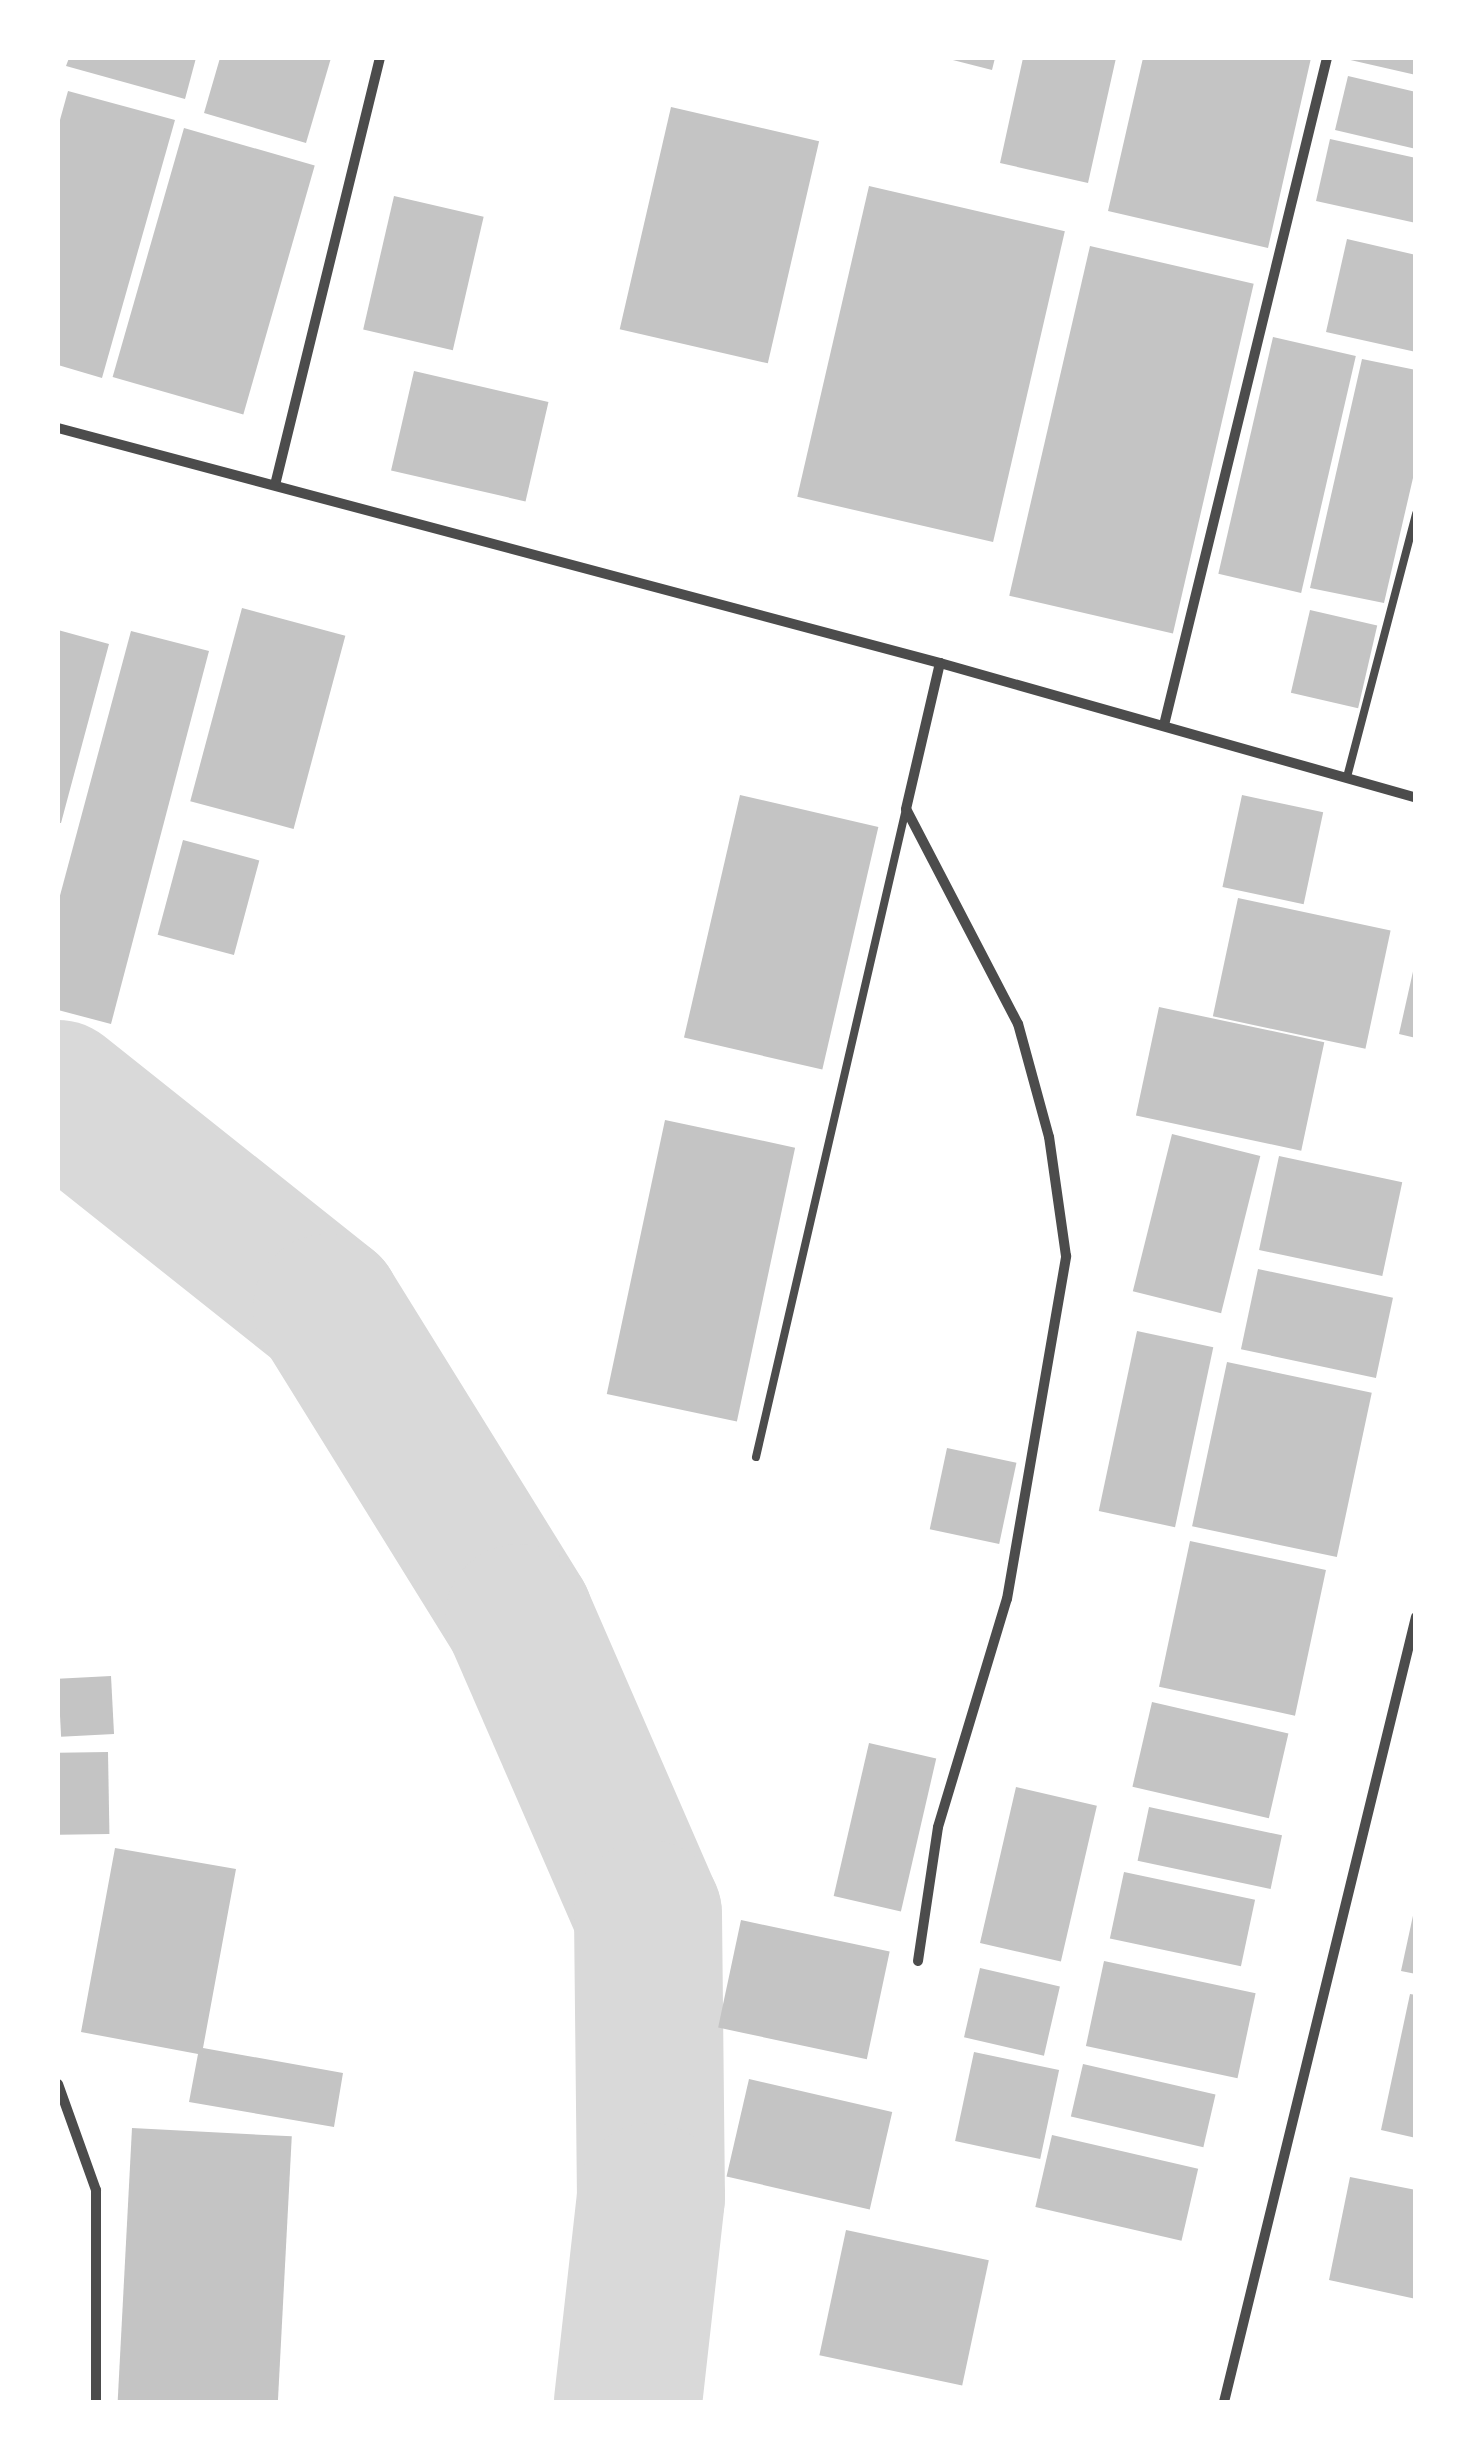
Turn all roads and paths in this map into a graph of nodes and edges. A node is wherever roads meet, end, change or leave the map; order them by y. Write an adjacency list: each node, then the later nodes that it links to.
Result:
1 (380, 58): 4 (street)
2 (1326, 58): 7 (street)
3 (58, 428): 4 (street)
4 (275, 485): 6 (street)
5 (1416, 514): 8 (lane)
6 (940, 663): 7 (street); 10 (street)
7 (1164, 726): 8 (street)
8 (1348, 777): 9 (street)
9 (1416, 798)
10 (906, 809): 11 (lane); 13 (street)
11 (756, 1458)
12 (1416, 1617): 16 (street)
13 (918, 1962)
14 (58, 2084): 15 (street)
15 (96, 2402)
16 (1224, 2402)

